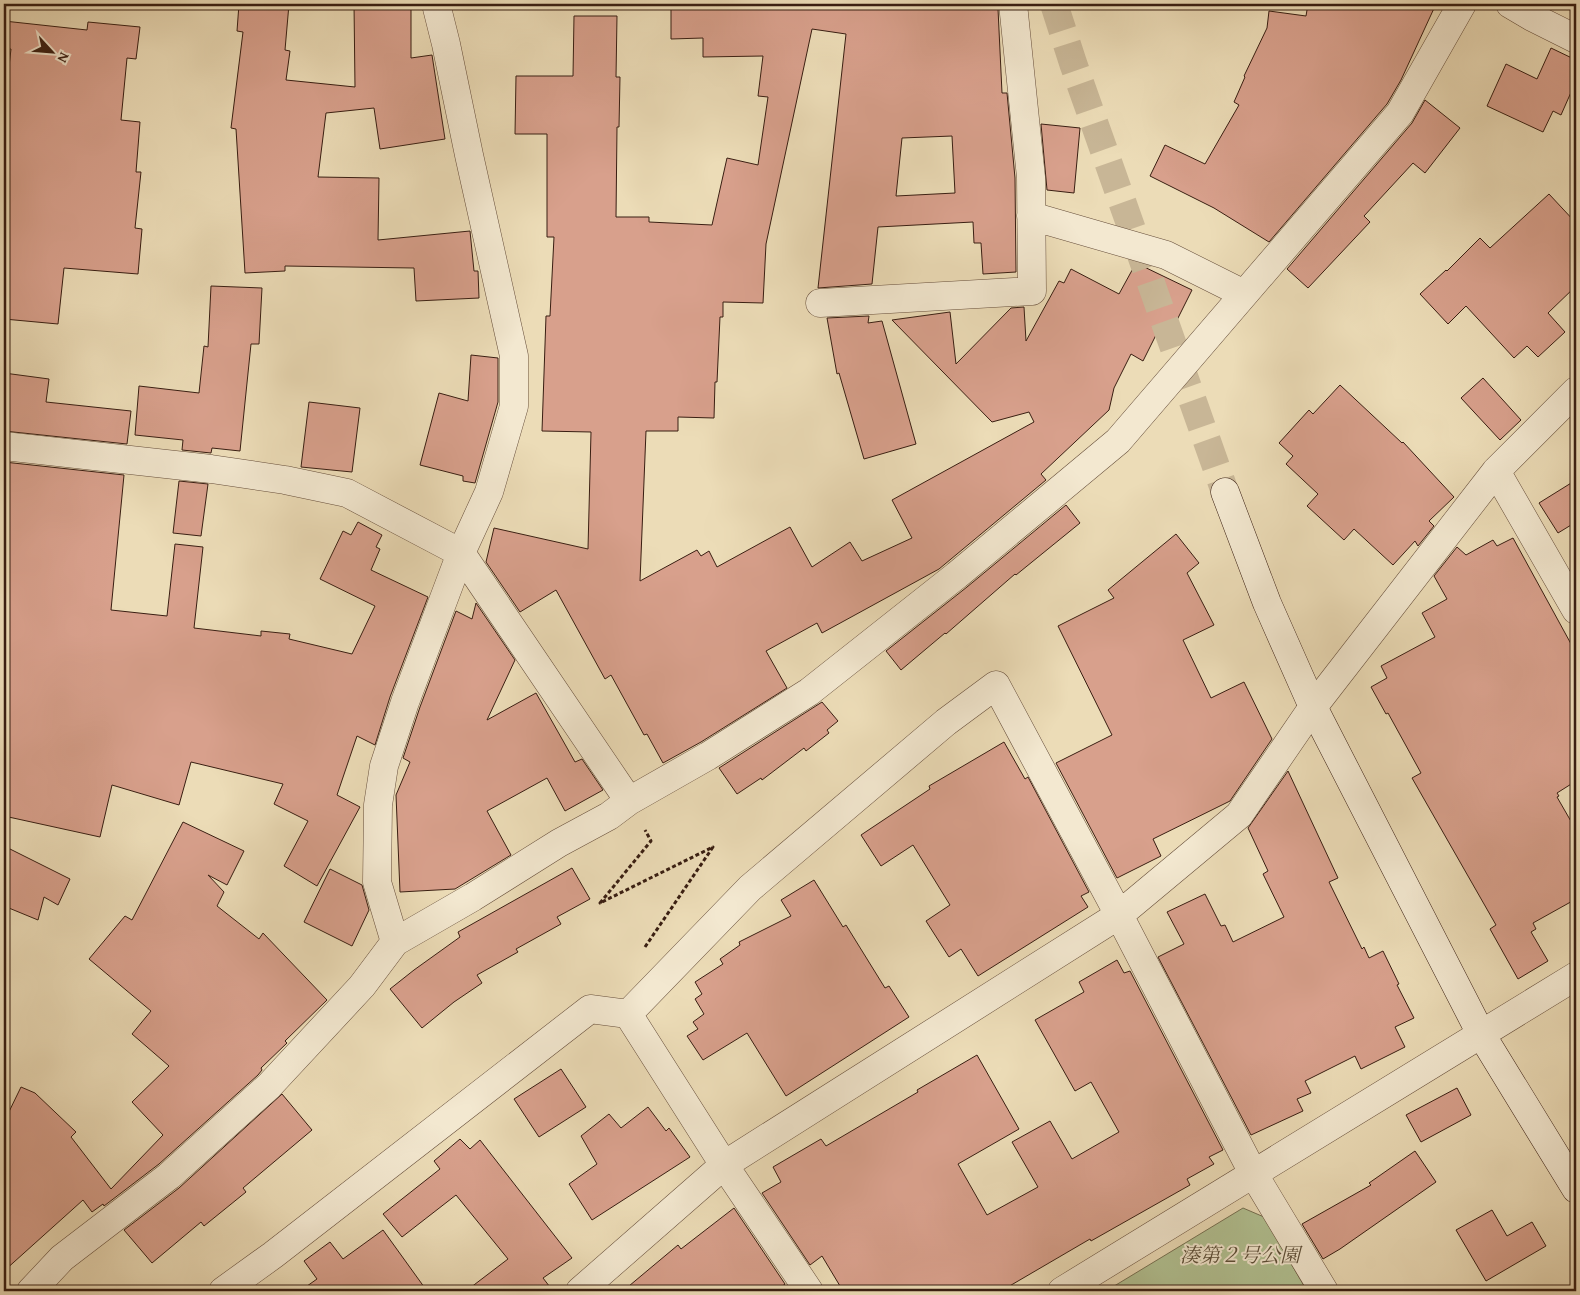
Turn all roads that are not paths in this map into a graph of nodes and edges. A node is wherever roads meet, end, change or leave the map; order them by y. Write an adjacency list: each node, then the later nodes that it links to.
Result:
1 (436, 4): 13 (street)
2 (1013, 4): 6 (street)
3 (1462, 4): 7 (street)
4 (1510, 4): 5 (street)
5 (1576, 39)
6 (1031, 216): 7 (street); 8 (street)
7 (1244, 294): 16 (street)
8 (820, 302)
9 (1576, 391): 11 (street)
10 (4, 446): 13 (street)
11 (1496, 471): 14 (street); 15 (street)
12 (1225, 492): 15 (street)
13 (462, 553): 16 (street); 18 (street)
14 (1576, 610)
15 (1312, 707): 17 (street); 21 (street)
16 (629, 802): 18 (street)
17 (1119, 915): 20 (street); 22 (street); 23 (street)
18 (395, 942): 25 (street)
19 (1576, 976): 21 (street)
20 (628, 1014): 22 (street); 26 (street)
21 (1481, 1034): 23 (street); 24 (street)
22 (724, 1165): 27 (street); 28 (street)
23 (1253, 1173): 29 (street); 30 (street)
24 (1576, 1189)
25 (31, 1291)
26 (223, 1291)
27 (580, 1291)
28 (809, 1291)
29 (1062, 1291)
30 (1324, 1291)

